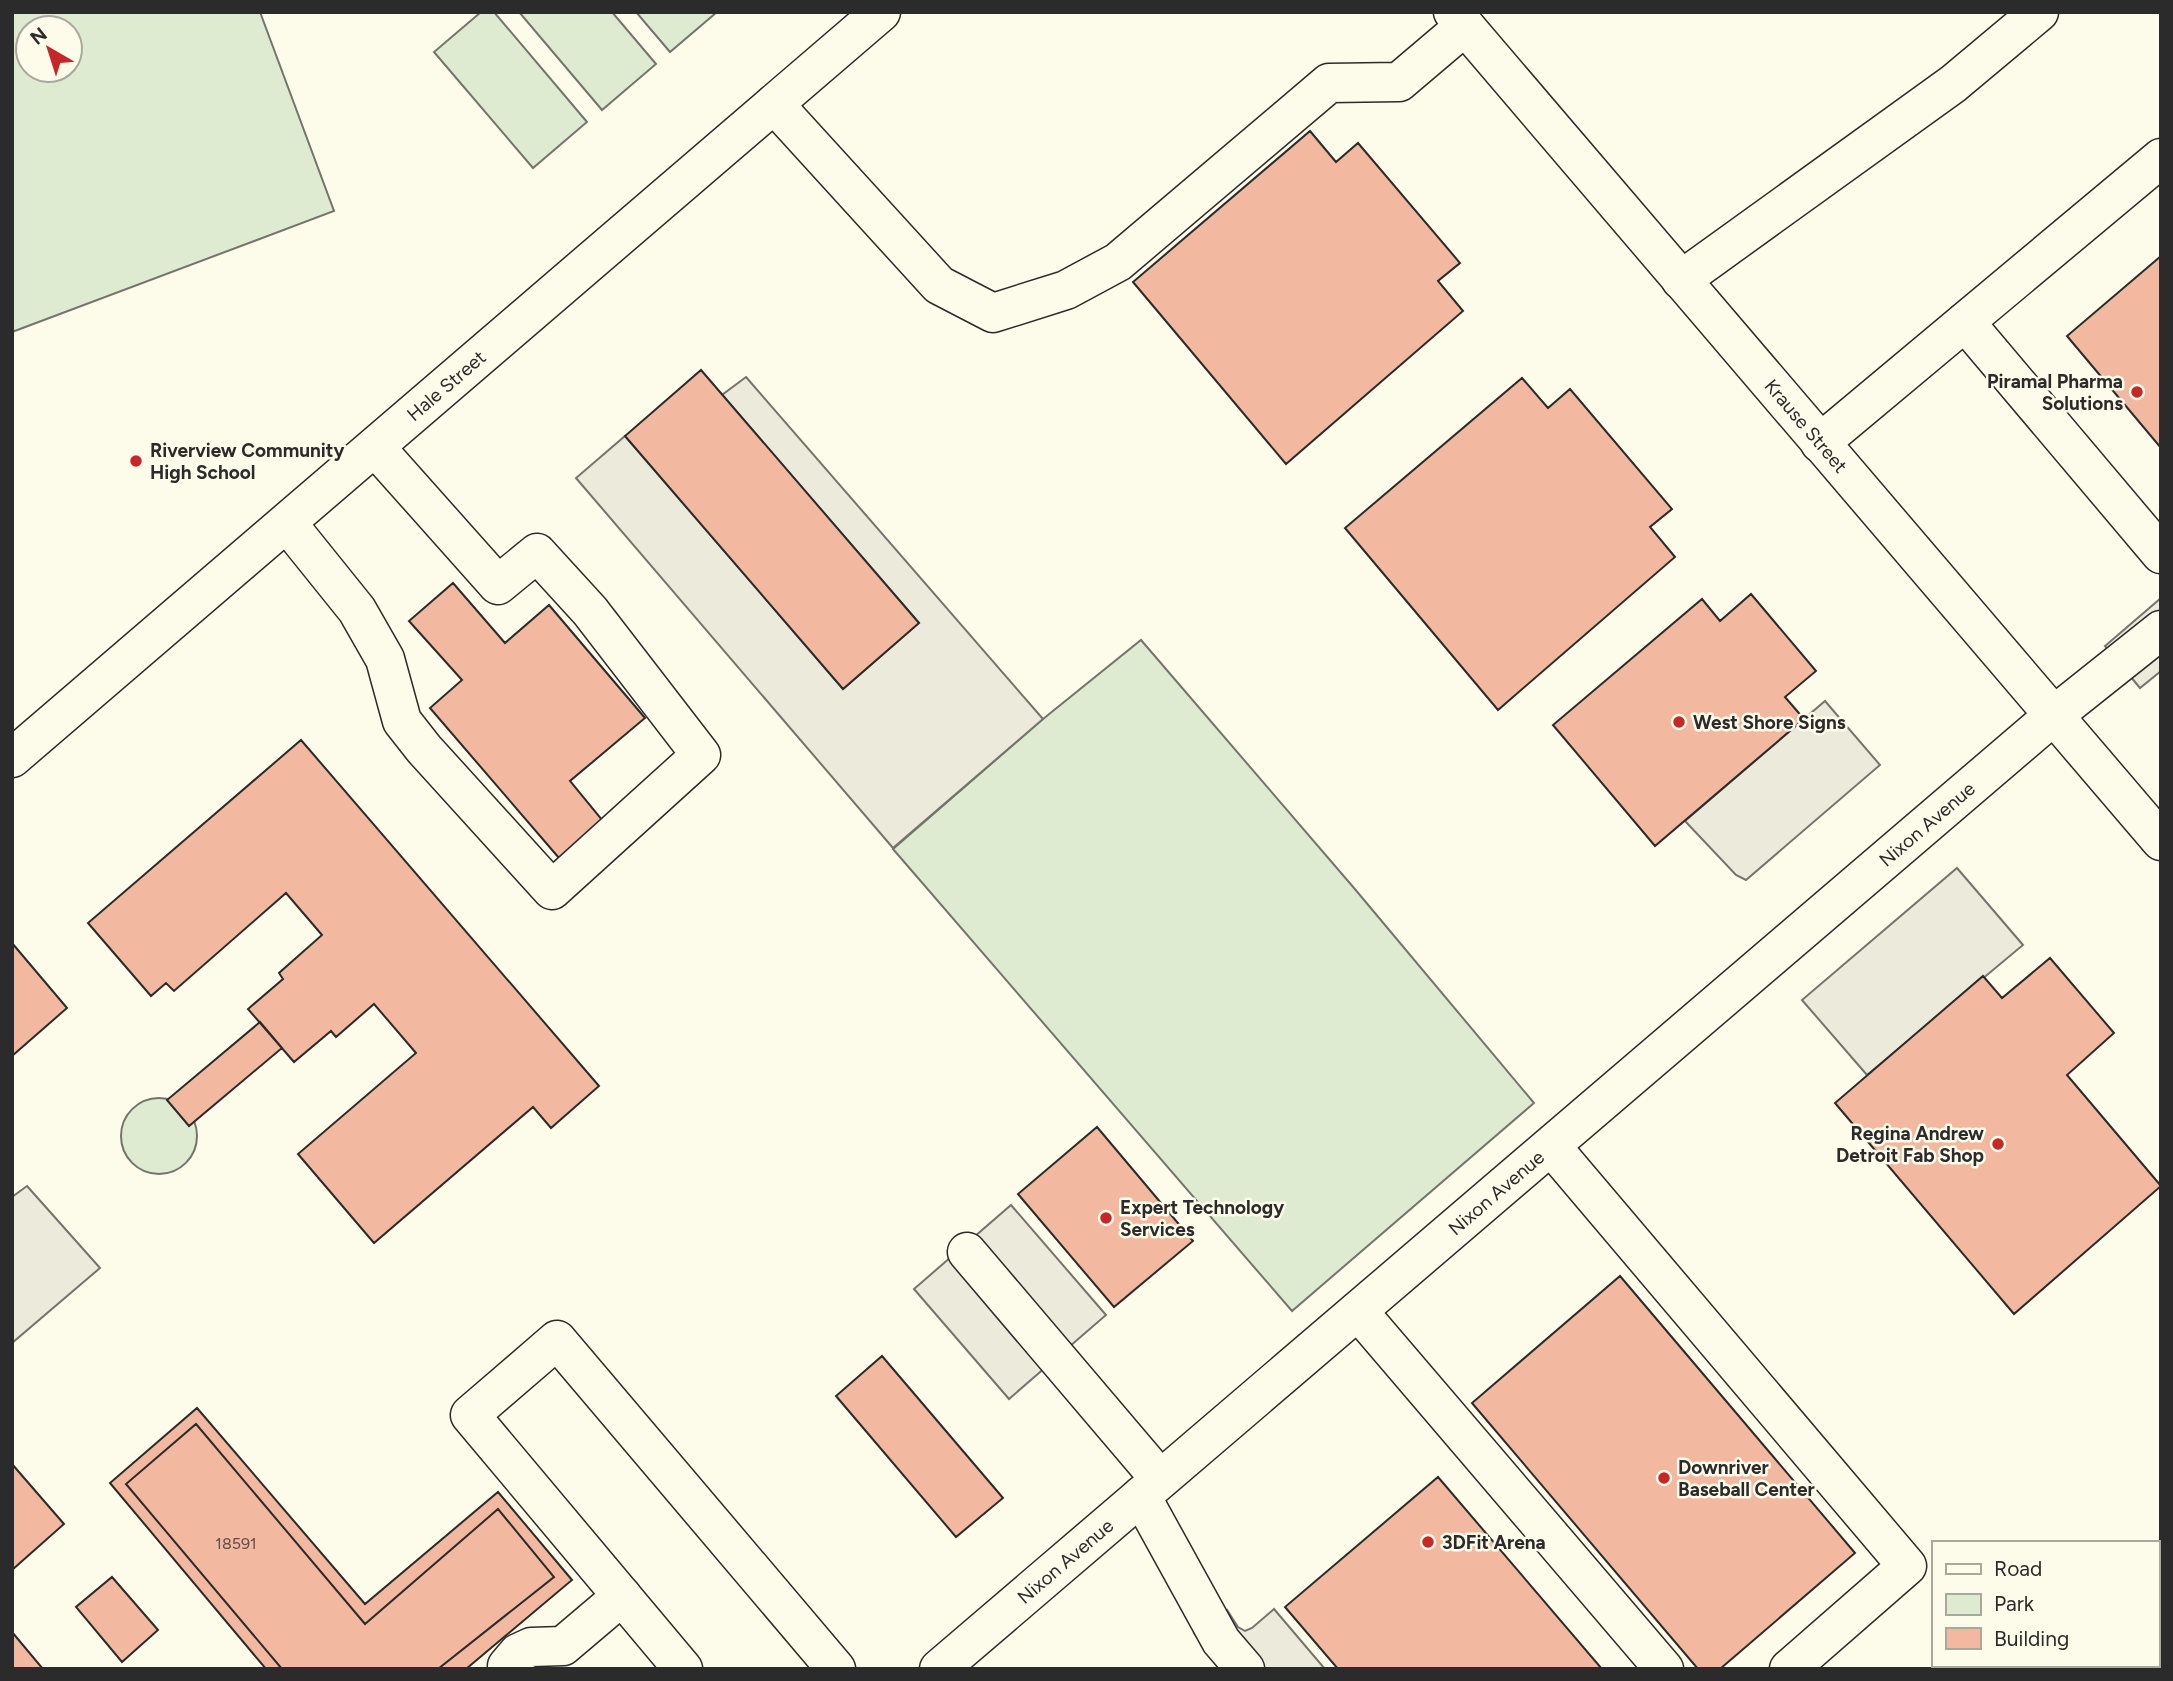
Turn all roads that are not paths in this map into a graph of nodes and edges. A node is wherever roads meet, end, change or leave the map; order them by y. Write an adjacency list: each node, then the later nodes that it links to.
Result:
1 (881, 12): 4 (street, Hale Street)
2 (2039, 12): 6 (street)
3 (1459, 19): 4 (street); 6 (street, Krause Street)
4 (775, 104): 9 (street, Hale Street)
5 (2161, 158): 7 (street)
6 (1681, 279): 8 (street, Krause Street)
7 (1965, 322): 8 (street); 11 (street)
8 (1820, 443): 13 (street, Krause Street)
9 (375, 447): 10 (street, Hale Street); 10 (street)
10 (287, 523): 14 (street, Hale Street)
11 (2161, 554)
12 (2161, 630): 13 (street, Nixon Avenue)
13 (2053, 716): 15 (street, Krause Street); 16 (street, Nixon Avenue)
14 (12, 758)
15 (2161, 841)
16 (1551, 1146): 18 (street, Nixon Avenue); 27 (street)
17 (967, 1252): 19 (street)
18 (1358, 1311): 19 (street, Nixon Avenue); 26 (street)
19 (1151, 1488): 24 (street, Nixon Avenue); 25 (street)
20 (621, 1596): 21 (street); 22 (street); 23 (street)
21 (826, 1658)
22 (507, 1666)
23 (682, 1669)
24 (939, 1669)
25 (1245, 1669)
26 (1664, 1669)
27 (1789, 1669)

